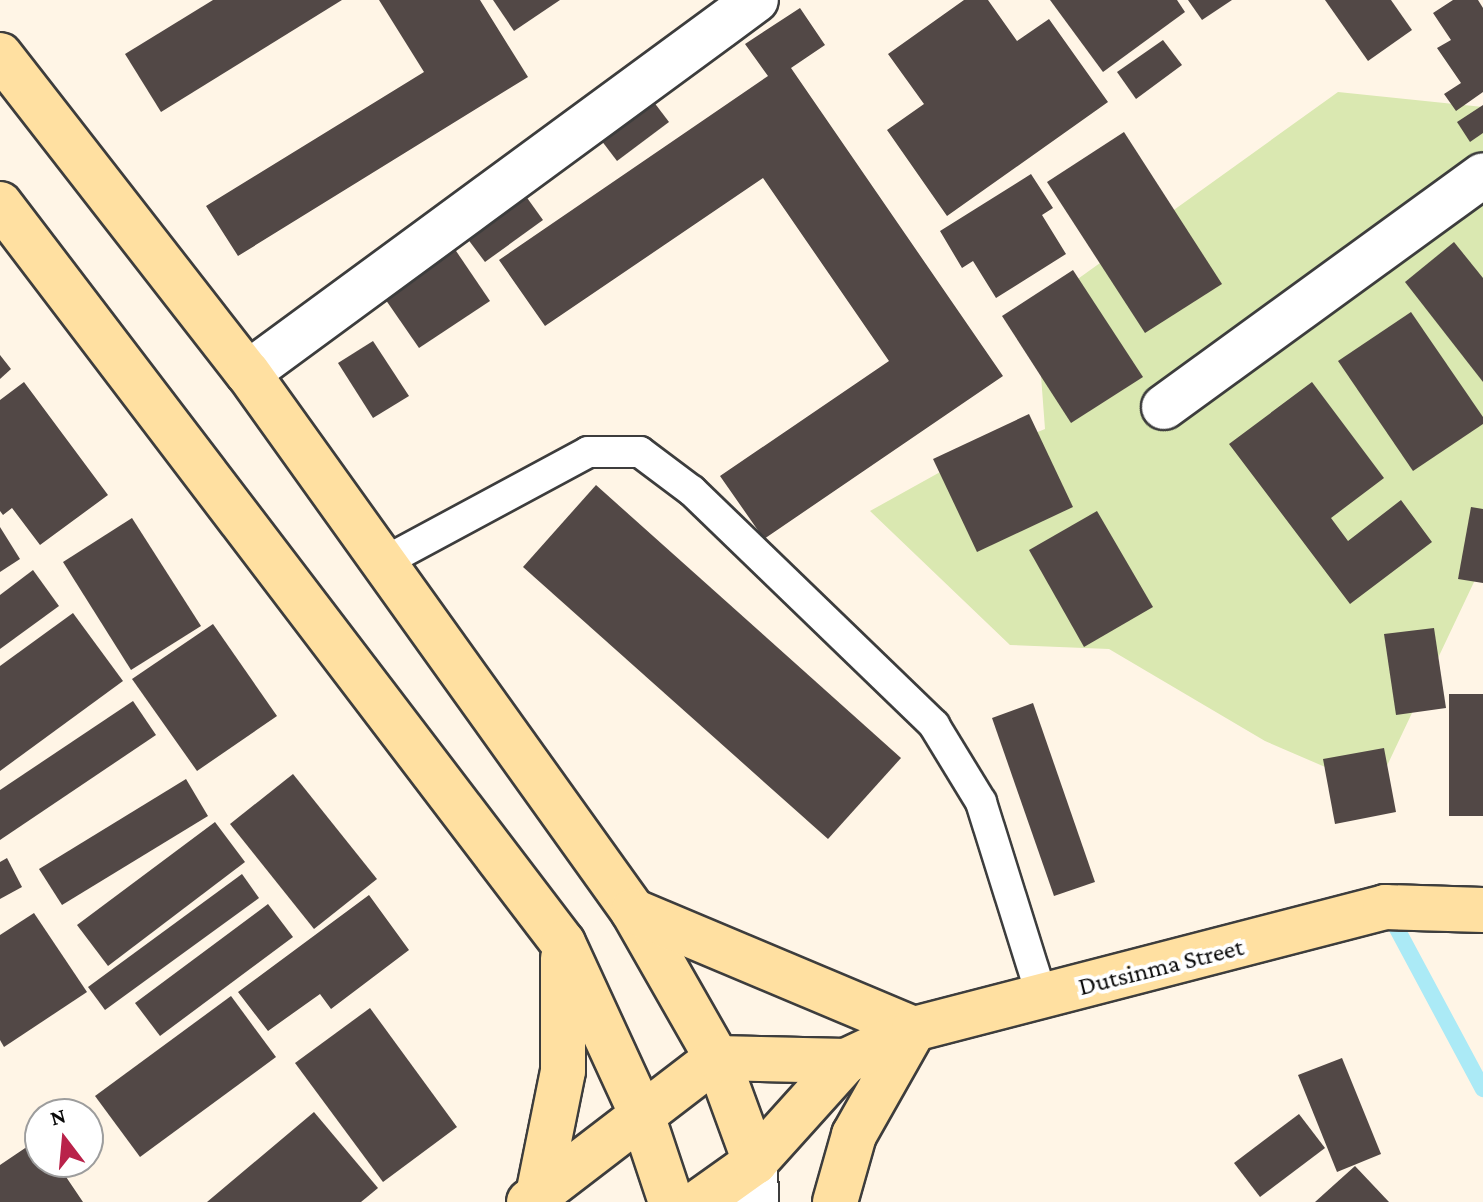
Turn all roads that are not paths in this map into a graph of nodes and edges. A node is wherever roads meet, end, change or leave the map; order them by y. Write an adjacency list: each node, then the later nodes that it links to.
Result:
1 (756, 0): 5 (street)
2 (0, 55): 5 (street)
3 (1483, 175): 6 (street)
4 (0, 204): 10 (street)
5 (248, 373): 7 (street)
6 (1164, 407)
7 (384, 562): 9 (street); 11 (lane)
8 (1483, 910): 11 (street, Dutsinma Street)
9 (633, 911): 12 (street); 13 (street)
10 (563, 943): 15 (street); 17 (street)
11 (1042, 997): 12 (street, Dutsinma Street)
12 (914, 1029): 14 (street, Dutsinma Street); 20 (street)
13 (717, 1058): 14 (street, Dutsinma Street); 15 (street); 16 (street)
14 (846, 1061): 16 (street, Dutsinma Street)
15 (642, 1115): 17 (street); 18 (street)
16 (756, 1182): 19 (street, Dutsinma Street)
17 (534, 1199)
18 (671, 1202)
19 (699, 1202)
20 (835, 1202)

